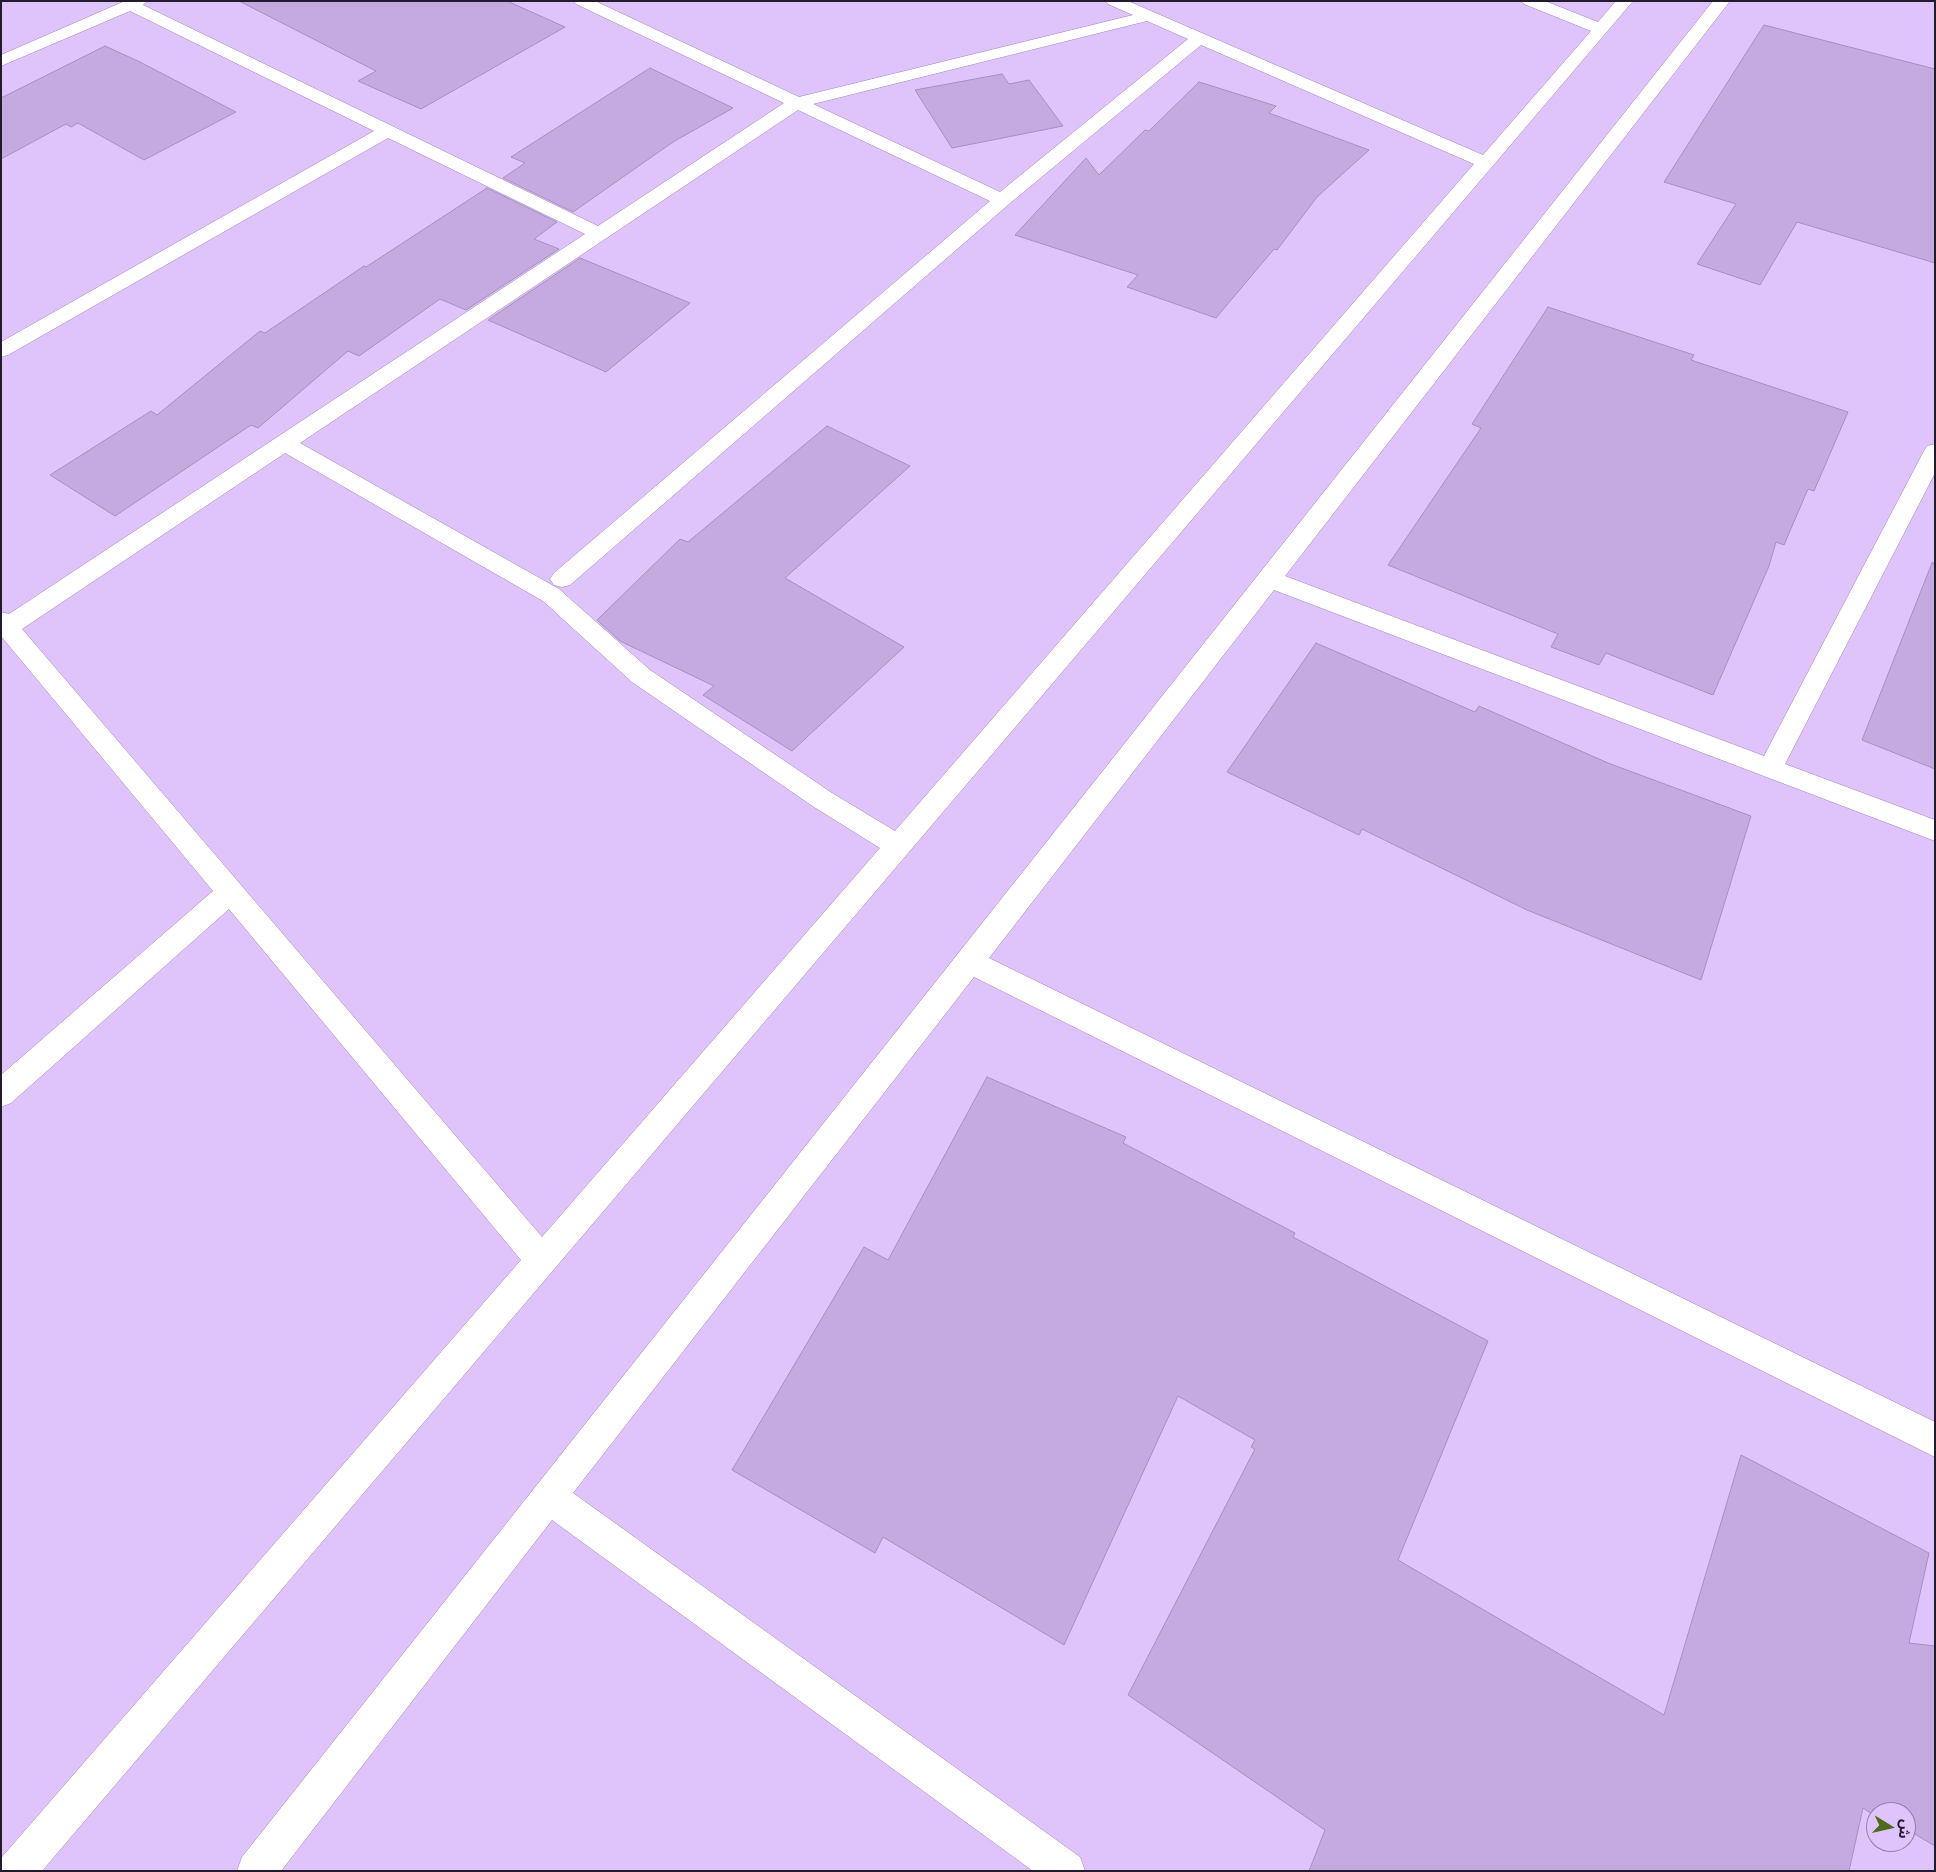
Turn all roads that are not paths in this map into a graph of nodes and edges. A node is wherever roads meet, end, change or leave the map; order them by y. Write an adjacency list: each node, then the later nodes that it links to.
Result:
1 (582, 1): 11 (street)
2 (1114, 1): 7 (street)
3 (1530, 1): 8 (street)
4 (1625, 1): 8 (street)
5 (1722, 1): 20 (street)
6 (135, 3): 10 (street); 12 (street)
7 (1148, 16): 9 (street); 11 (street)
8 (1601, 29): 13 (street)
9 (1200, 38): 13 (street); 14 (street)
10 (1, 60)
11 (796, 103): 14 (street); 15 (street)
12 (387, 131): 15 (street); 16 (street)
13 (1486, 163): 24 (street)
14 (1002, 200): 19 (street)
15 (599, 234): 17 (street)
16 (1, 351)
17 (284, 443): 21 (street); 24 (street)
18 (1932, 464): 22 (street)
19 (562, 579)
20 (1269, 579): 22 (street); 26 (street)
21 (4, 624): 25 (street)
22 (1770, 768): 23 (street)
23 (1935, 831)
24 (898, 846): 28 (street)
25 (230, 892): 27 (street); 28 (street)
26 (969, 961): 29 (street); 30 (street)
27 (1, 1094)
28 (541, 1260): 31 (street)
29 (1935, 1440)
30 (549, 1497): 32 (street); 33 (street)
31 (16, 1871)
32 (256, 1871)
33 (1066, 1871)

